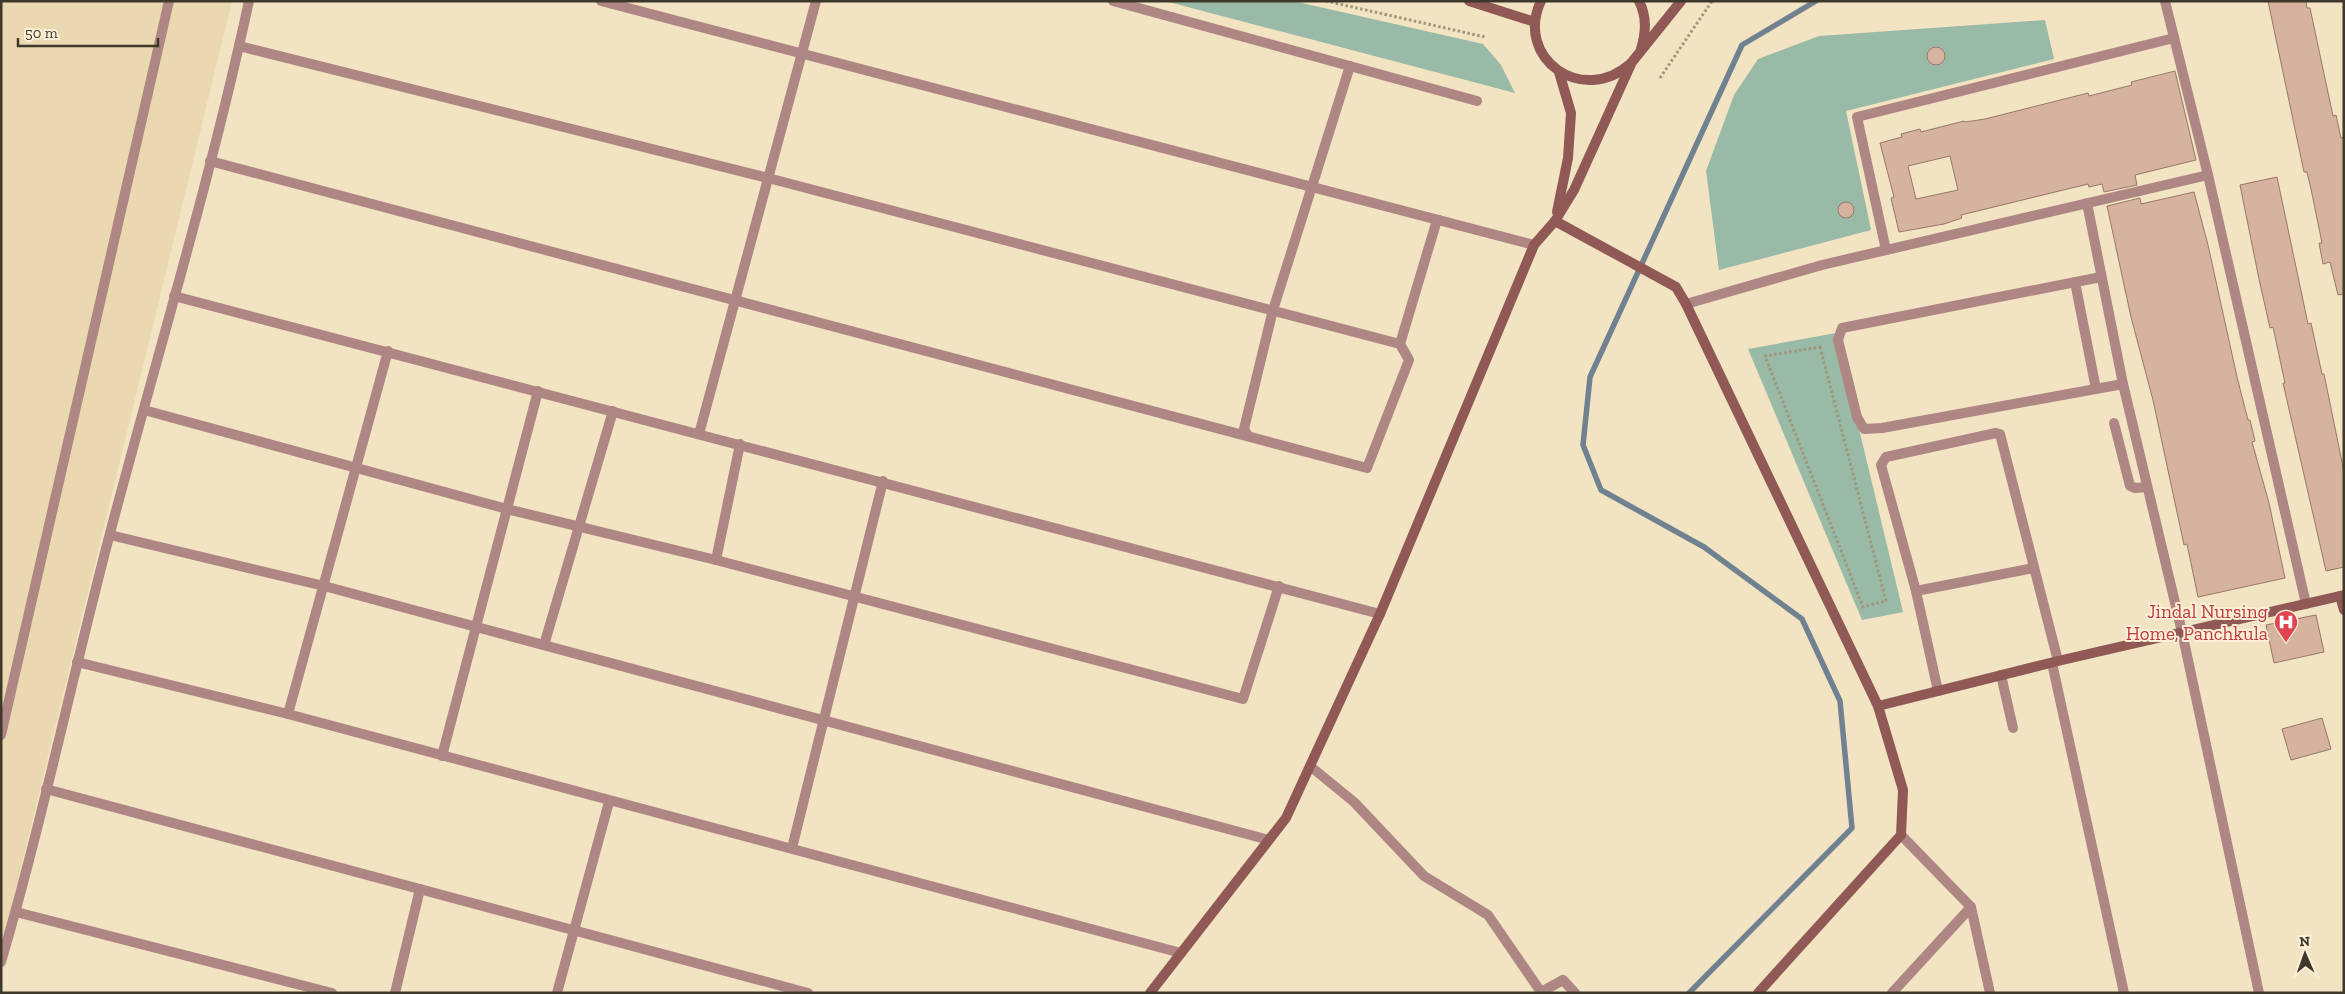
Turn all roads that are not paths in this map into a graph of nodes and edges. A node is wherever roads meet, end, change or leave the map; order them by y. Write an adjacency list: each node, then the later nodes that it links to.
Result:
1 (168, 1): 73 (street)
2 (249, 1): 14 (street)
3 (601, 1): 11 (street)
4 (816, 1): 15 (street)
5 (1113, 1): 17 (street)
6 (1470, 1): 12 (street)
7 (1541, 1): 12 (street)
8 (1639, 1): 16 (street)
9 (1681, 1): 16 (street)
10 (2165, 1): 13 (street)
11 (639, 6): 15 (street)
12 (1535, 22): 18 (street)
13 (2174, 38): 21 (street); 28 (street)
14 (239, 46): 20 (street); 22 (street)
15 (802, 54): 22 (street); 23 (street)
16 (1632, 62): 18 (street); 26 (street)
17 (1350, 66): 19 (street); 23 (street)
18 (1559, 72): 26 (street)
19 (1477, 101)
20 (210, 161): 31 (street); 32 (street)
21 (2208, 176): 24 (street); 59 (street)
22 (768, 178): 32 (street); 34 (street)
23 (1312, 187): 25 (street); 34 (street)
24 (2087, 203): 28 (street); 29 (street)
25 (1438, 220): 27 (street); 35 (street)
26 (1555, 221): 27 (street); 33 (street)
27 (1534, 245): 61 (street)
28 (1886, 250): 33 (street)
29 (2101, 277): 30 (street); 37 (street)
30 (2075, 282): 38 (street); 38 (street)
31 (174, 296): 36 (street); 40 (street)
32 (735, 300): 43 (street); 44 (street)
33 (1686, 304): 69 (street)
34 (1273, 310): 35 (street); 44 (street)
35 (1400, 344): 44 (street)
36 (388, 351): 39 (street); 46 (street)
37 (2123, 384): 38 (street); 48 (street)
38 (2096, 389)
39 (538, 391): 41 (street); 49 (street)
40 (144, 410): 46 (street); 51 (street)
41 (613, 411): 43 (street); 50 (street)
42 (2114, 424): 48 (street)
43 (699, 434): 45 (street)
44 (1248, 436)
45 (740, 444): 47 (street); 52 (street)
46 (356, 468): 49 (street); 54 (street)
47 (883, 481): 55 (street); 57 (street)
48 (2147, 486): 63 (street)
49 (507, 509): 50 (street); 62 (street)
50 (579, 527): 52 (street); 64 (street)
51 (110, 535): 54 (street); 65 (street)
52 (716, 560): 57 (street)
53 (2034, 568): 56 (street); 56 (street); 66 (street)
54 (324, 586): 62 (street); 70 (street)
55 (1279, 586): 57 (street); 61 (street)
56 (1916, 591): 68 (street)
57 (854, 596): 71 (street)
58 (2342, 596): 59 (street); 60 (street)
59 (2306, 604): 63 (street)
60 (2344, 610)
61 (1380, 614): 75 (street)
62 (476, 627): 64 (street); 74 (street)
63 (2182, 632): 66 (street); 97 (street)
64 (544, 645): 71 (street)
65 (77, 662): 70 (street); 76 (street)
66 (2055, 662): 67 (street); 96 (street)
67 (2001, 675): 68 (street); 72 (street)
68 (1938, 691): 69 (street)
69 (1878, 706): 78 (street)
70 (288, 714): 74 (street)
71 (824, 719): 79 (street); 80 (street)
72 (2013, 728)
73 (1, 735)
74 (442, 756): 77 (street)
75 (1310, 766): 79 (street); 92 (street)
76 (46, 789): 81 (street); 83 (street)
77 (609, 802): 80 (street); 84 (street)
78 (1901, 835): 82 (street); 93 (street)
79 (1269, 840): 85 (street)
80 (792, 848): 85 (street)
81 (420, 889): 84 (street); 88 (street)
82 (1971, 907): 94 (street); 95 (street)
83 (16, 912): 86 (street); 87 (street)
84 (573, 930): 89 (street); 90 (street)
85 (1181, 954): 91 (street)
86 (1, 962)
87 (332, 993)
88 (395, 993)
89 (557, 993)
90 (808, 993)
91 (1150, 993)
92 (1575, 993)
93 (1758, 993)
94 (1892, 993)
95 (1990, 993)
96 (2124, 993)
97 (2259, 993)

